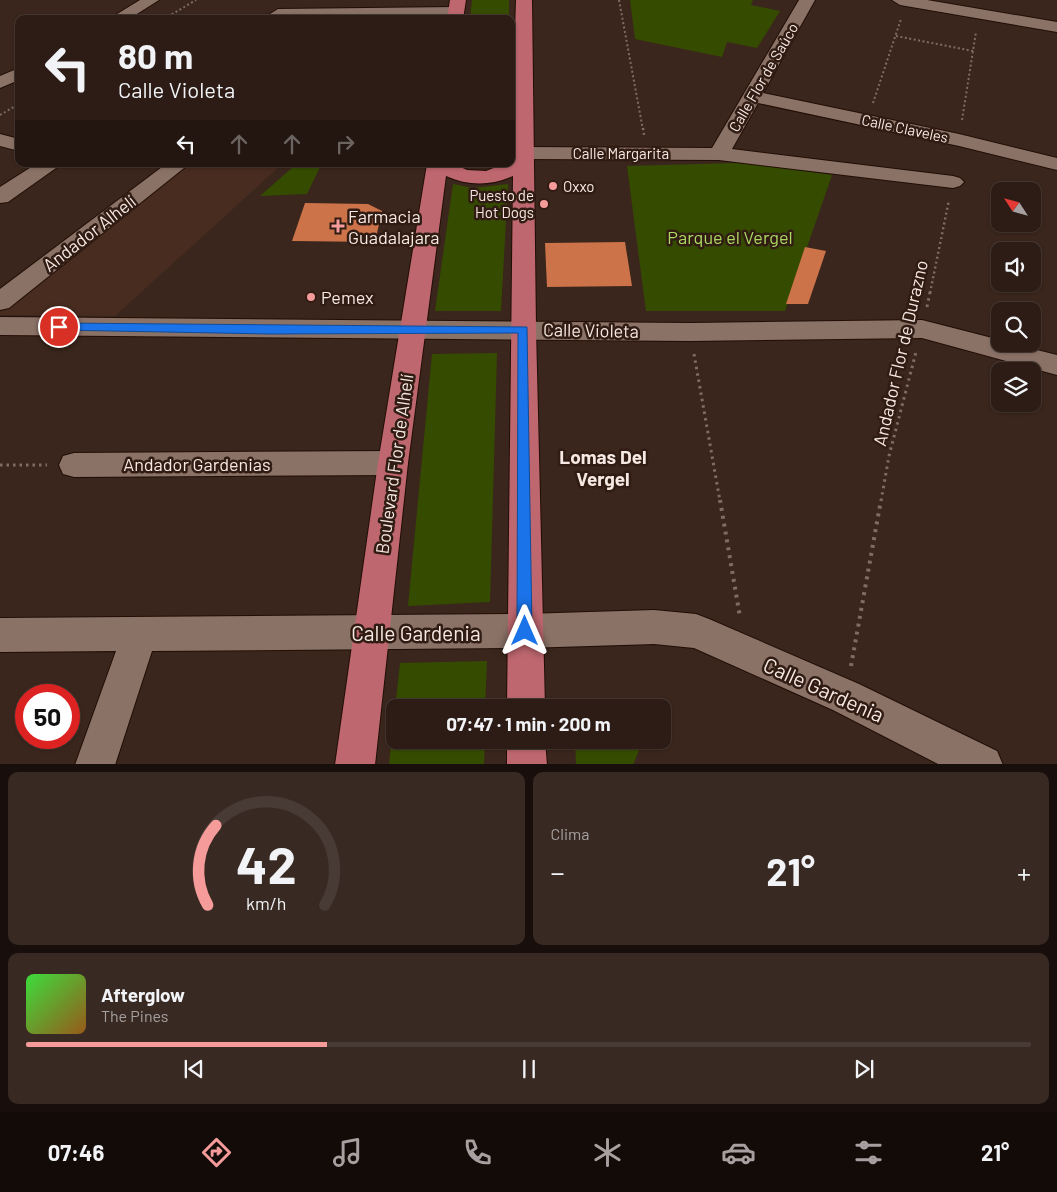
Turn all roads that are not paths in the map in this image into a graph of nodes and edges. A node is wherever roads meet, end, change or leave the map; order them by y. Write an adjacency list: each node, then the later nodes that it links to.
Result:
1 (151, 0): 9 (street)
2 (524, 0): 16 (main road)
3 (807, 0): 13 (street, Calle Flor de Saúco)
4 (903, 1): 6 (street)
5 (295, 2): 8 (street)
6 (949, 4): 12 (street)
7 (457, 10): 11 (street)
8 (274, 11): 10 (street)
9 (124, 15)
10 (332, 15)
11 (365, 15)
12 (1057, 26)
13 (752, 96): 17 (street, Calle Flor de Saúco); 18 (street, Calle Claveles)
14 (0, 140): 15 (street)
15 (15, 144)
16 (517, 146): 17 (street, Calle Margarita); 24 (main road); 29 (main road)
17 (719, 154): 25 (street, Calle Margarita)
18 (1057, 164)
19 (45, 167): 26 (street)
20 (175, 167): 27 (street, Andador Alhelí)
21 (437, 167): 30 (main road, Boulevard Flor de Alhelí)
22 (446, 167): 23 (main road)
23 (515, 167)
24 (515, 167)
25 (953, 182)
26 (0, 197)
27 (0, 302)
28 (0, 326): 30 (street, Calle Violeta)
29 (523, 329): 30 (street, Calle Violeta); 31 (street, Calle Violeta); 34 (main road)
30 (412, 330): 32 (main road, Boulevard Flor de Alhelí)
31 (1057, 365)
32 (393, 463): 33 (street, Andador Gardenias); 35 (main road, Boulevard Flor de Alhelí)
33 (74, 465)
34 (525, 631): 35 (street, Calle Gardenia); 38 (main road); 43 (street, Calle Gardenia)
35 (372, 632): 36 (street, Calle Gardenia); 41 (main road, Boulevard Flor de Alhelí)
36 (140, 634): 37 (street, Calle Gardenia); 40 (street)
37 (0, 636)
38 (526, 699)
39 (526, 749): 42 (main road)
40 (95, 764)
41 (355, 764)
42 (527, 764)
43 (983, 764)

